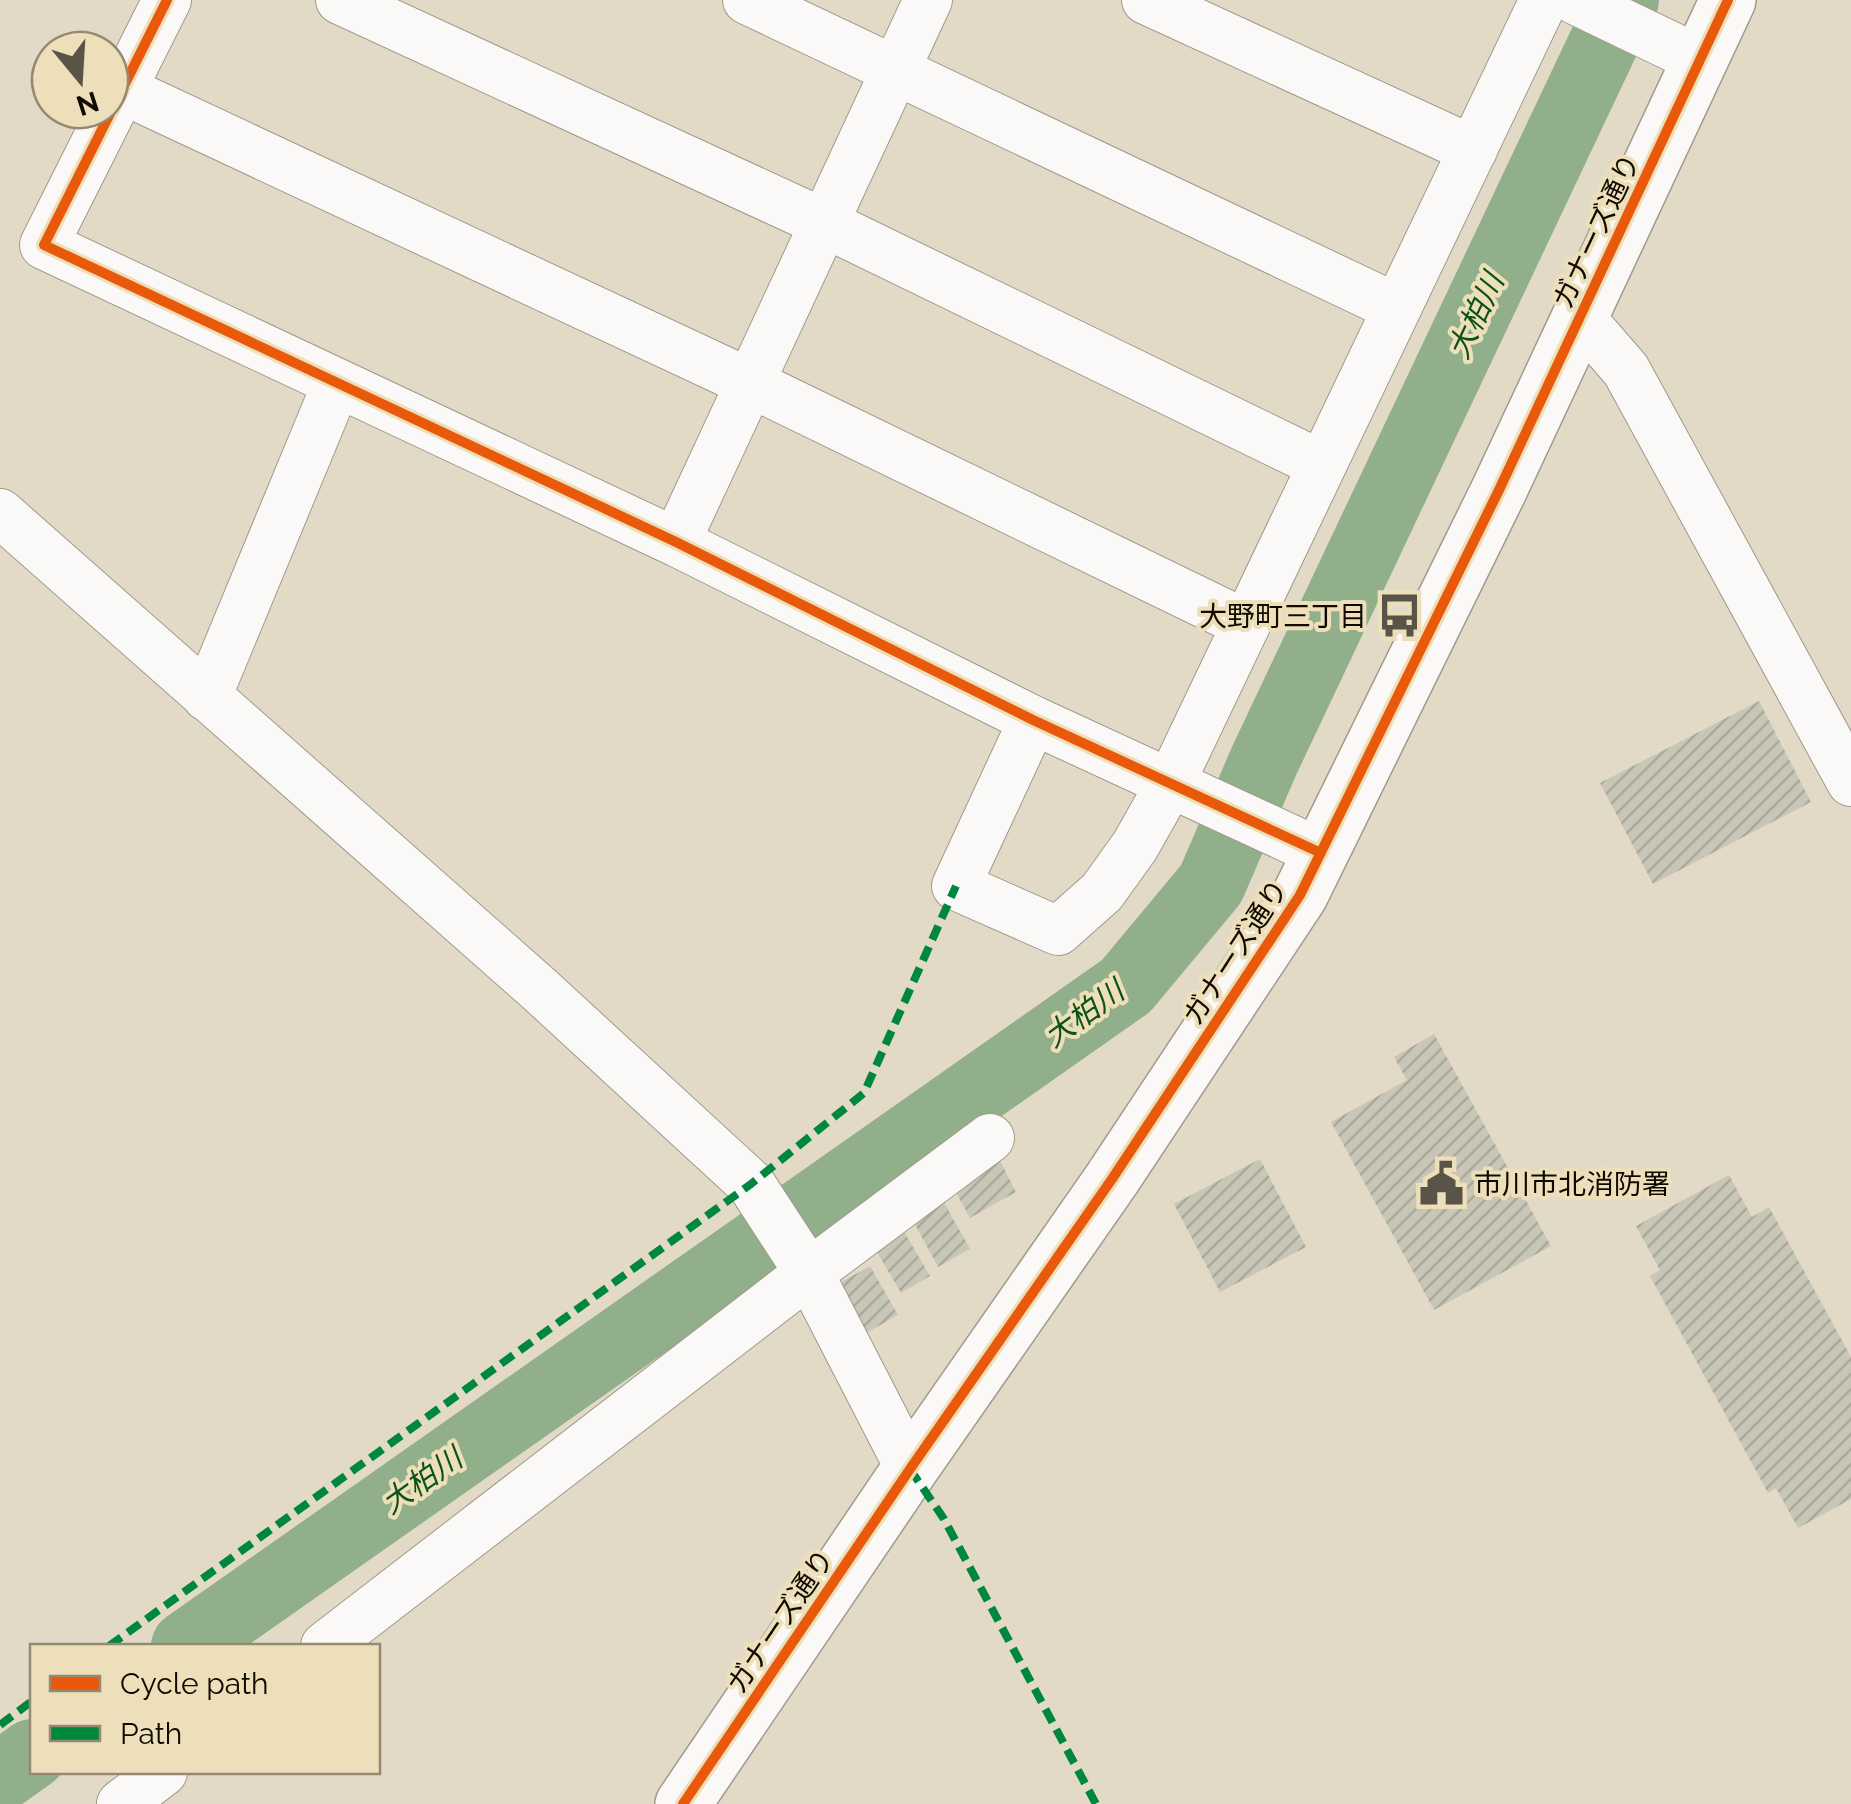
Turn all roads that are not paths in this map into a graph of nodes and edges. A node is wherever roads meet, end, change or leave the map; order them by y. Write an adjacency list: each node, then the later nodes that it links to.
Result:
1 (167, 0): 11 (street)
2 (340, 0): 15 (street)
3 (747, 0): 10 (street)
4 (928, 0): 10 (street)
5 (1146, 0): 14 (street)
6 (1544, 0): 14 (street)
7 (1574, 0): 9 (street)
8 (1728, 0): 9 (street, ガナーズ通り)
9 (1680, 50): 17 (street, ガナーズ通り)
10 (896, 68): 15 (street); 16 (street)
11 (130, 73)
12 (130, 93): 19 (street)
13 (102, 130): 18 (street)
14 (1473, 150): 16 (street)
15 (824, 223): 19 (street); 20 (street)
16 (1397, 308): 20 (street)
17 (1580, 317): 24 (street); 30 (street, ガナーズ通り)
18 (337, 382): 22 (street); 25 (street)
19 (750, 383): 22 (street); 23 (street)
20 (1322, 465): 23 (street)
21 (0, 514): 25 (street)
22 (676, 542): 27 (street)
23 (1246, 624): 29 (street)
24 (1788, 667): 26 (street); 28 (street)
25 (207, 697): 32 (street)
26 (1851, 717)
27 (1033, 720): 29 (street); 29 (street)
28 (1851, 782)
29 (1182, 789): 30 (street)
30 (1307, 846): 33 (street, ガナーズ通り)
31 (990, 1138): 32 (street)
32 (810, 1272): 33 (street); 34 (street)
33 (910, 1468): 37 (street, ガナーズ通り)
34 (328, 1644)
35 (161, 1774): 36 (street)
36 (122, 1804)
37 (684, 1804)

